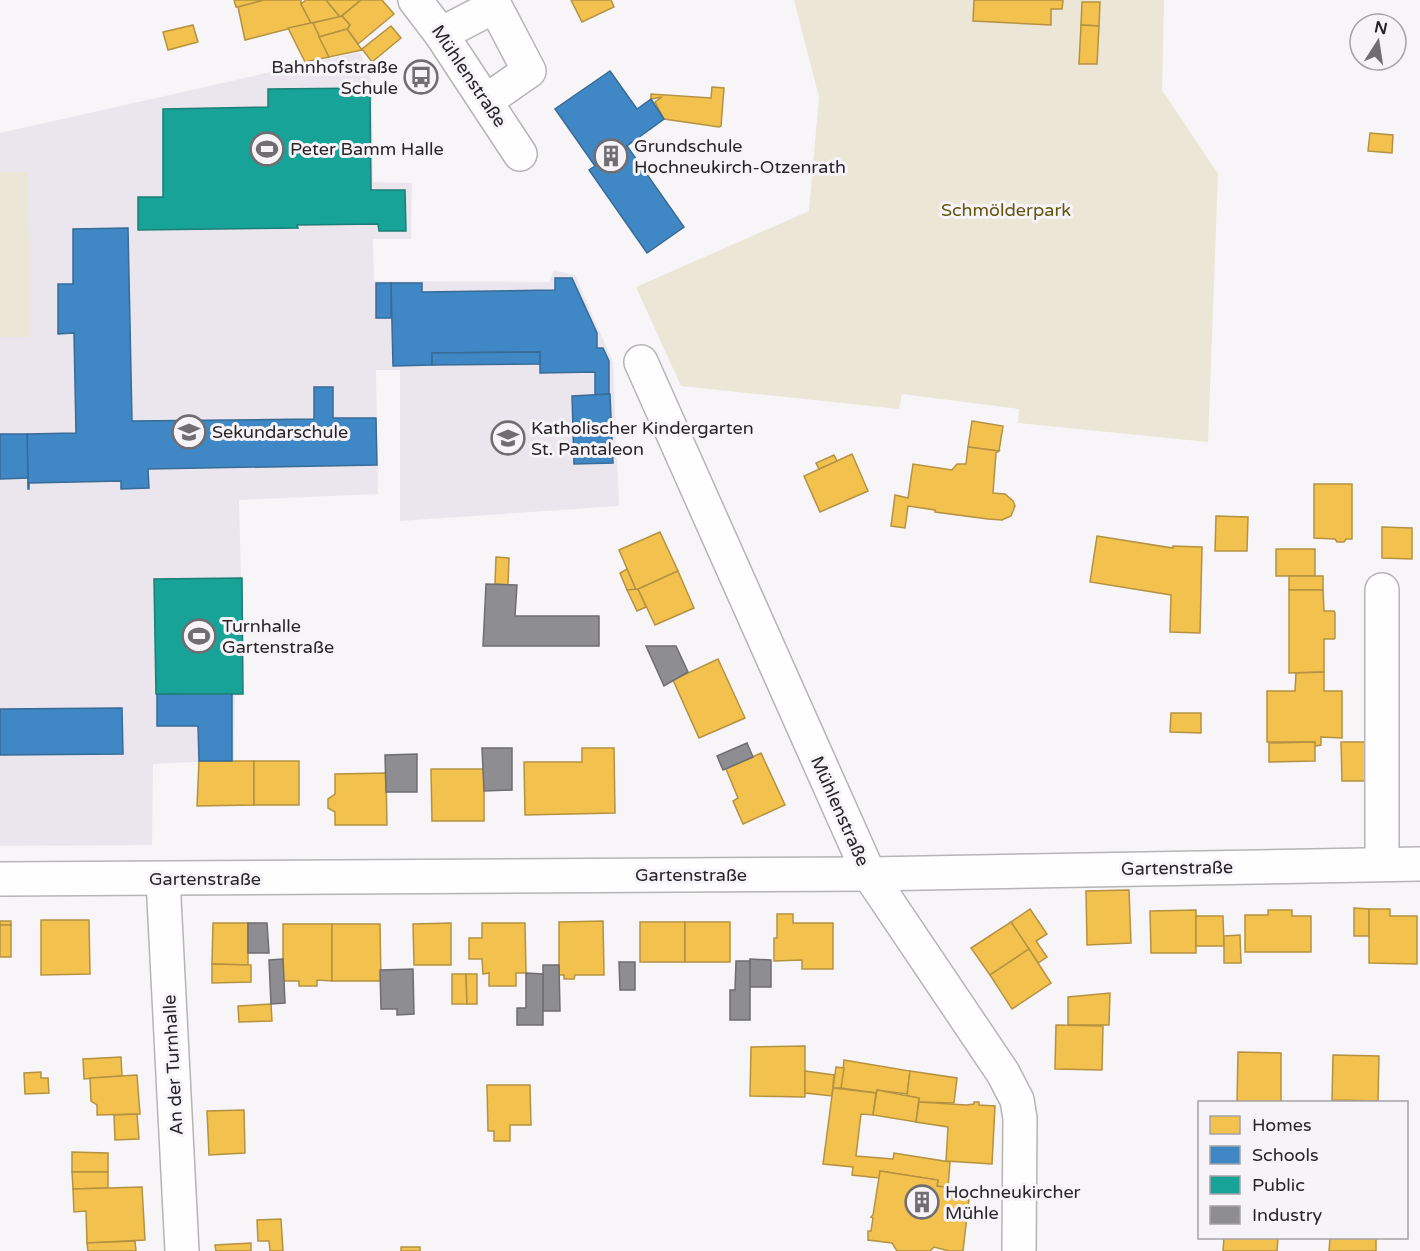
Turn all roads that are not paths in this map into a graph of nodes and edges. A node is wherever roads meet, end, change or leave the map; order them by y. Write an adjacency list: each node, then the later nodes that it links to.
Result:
1 (415, 0): 2 (street, Mühlenstraße)
2 (441, 33): 3 (street, Mühlenstraße); 3 (street)
3 (486, 101): 4 (street, Mühlenstraße)
4 (520, 154)
5 (641, 362): 9 (street, Mühlenstraße)
6 (1382, 590): 7 (street)
7 (1382, 864): 8 (street, Gartenstraße); 9 (street, Gartenstraße)
8 (1420, 864)
9 (868, 874): 11 (street, Gartenstraße); 13 (street, Mühlenstraße)
10 (0, 879): 11 (street, Gartenstraße)
11 (163, 879): 12 (street, An der Turnhalle)
12 (182, 1251)
13 (1019, 1251)

